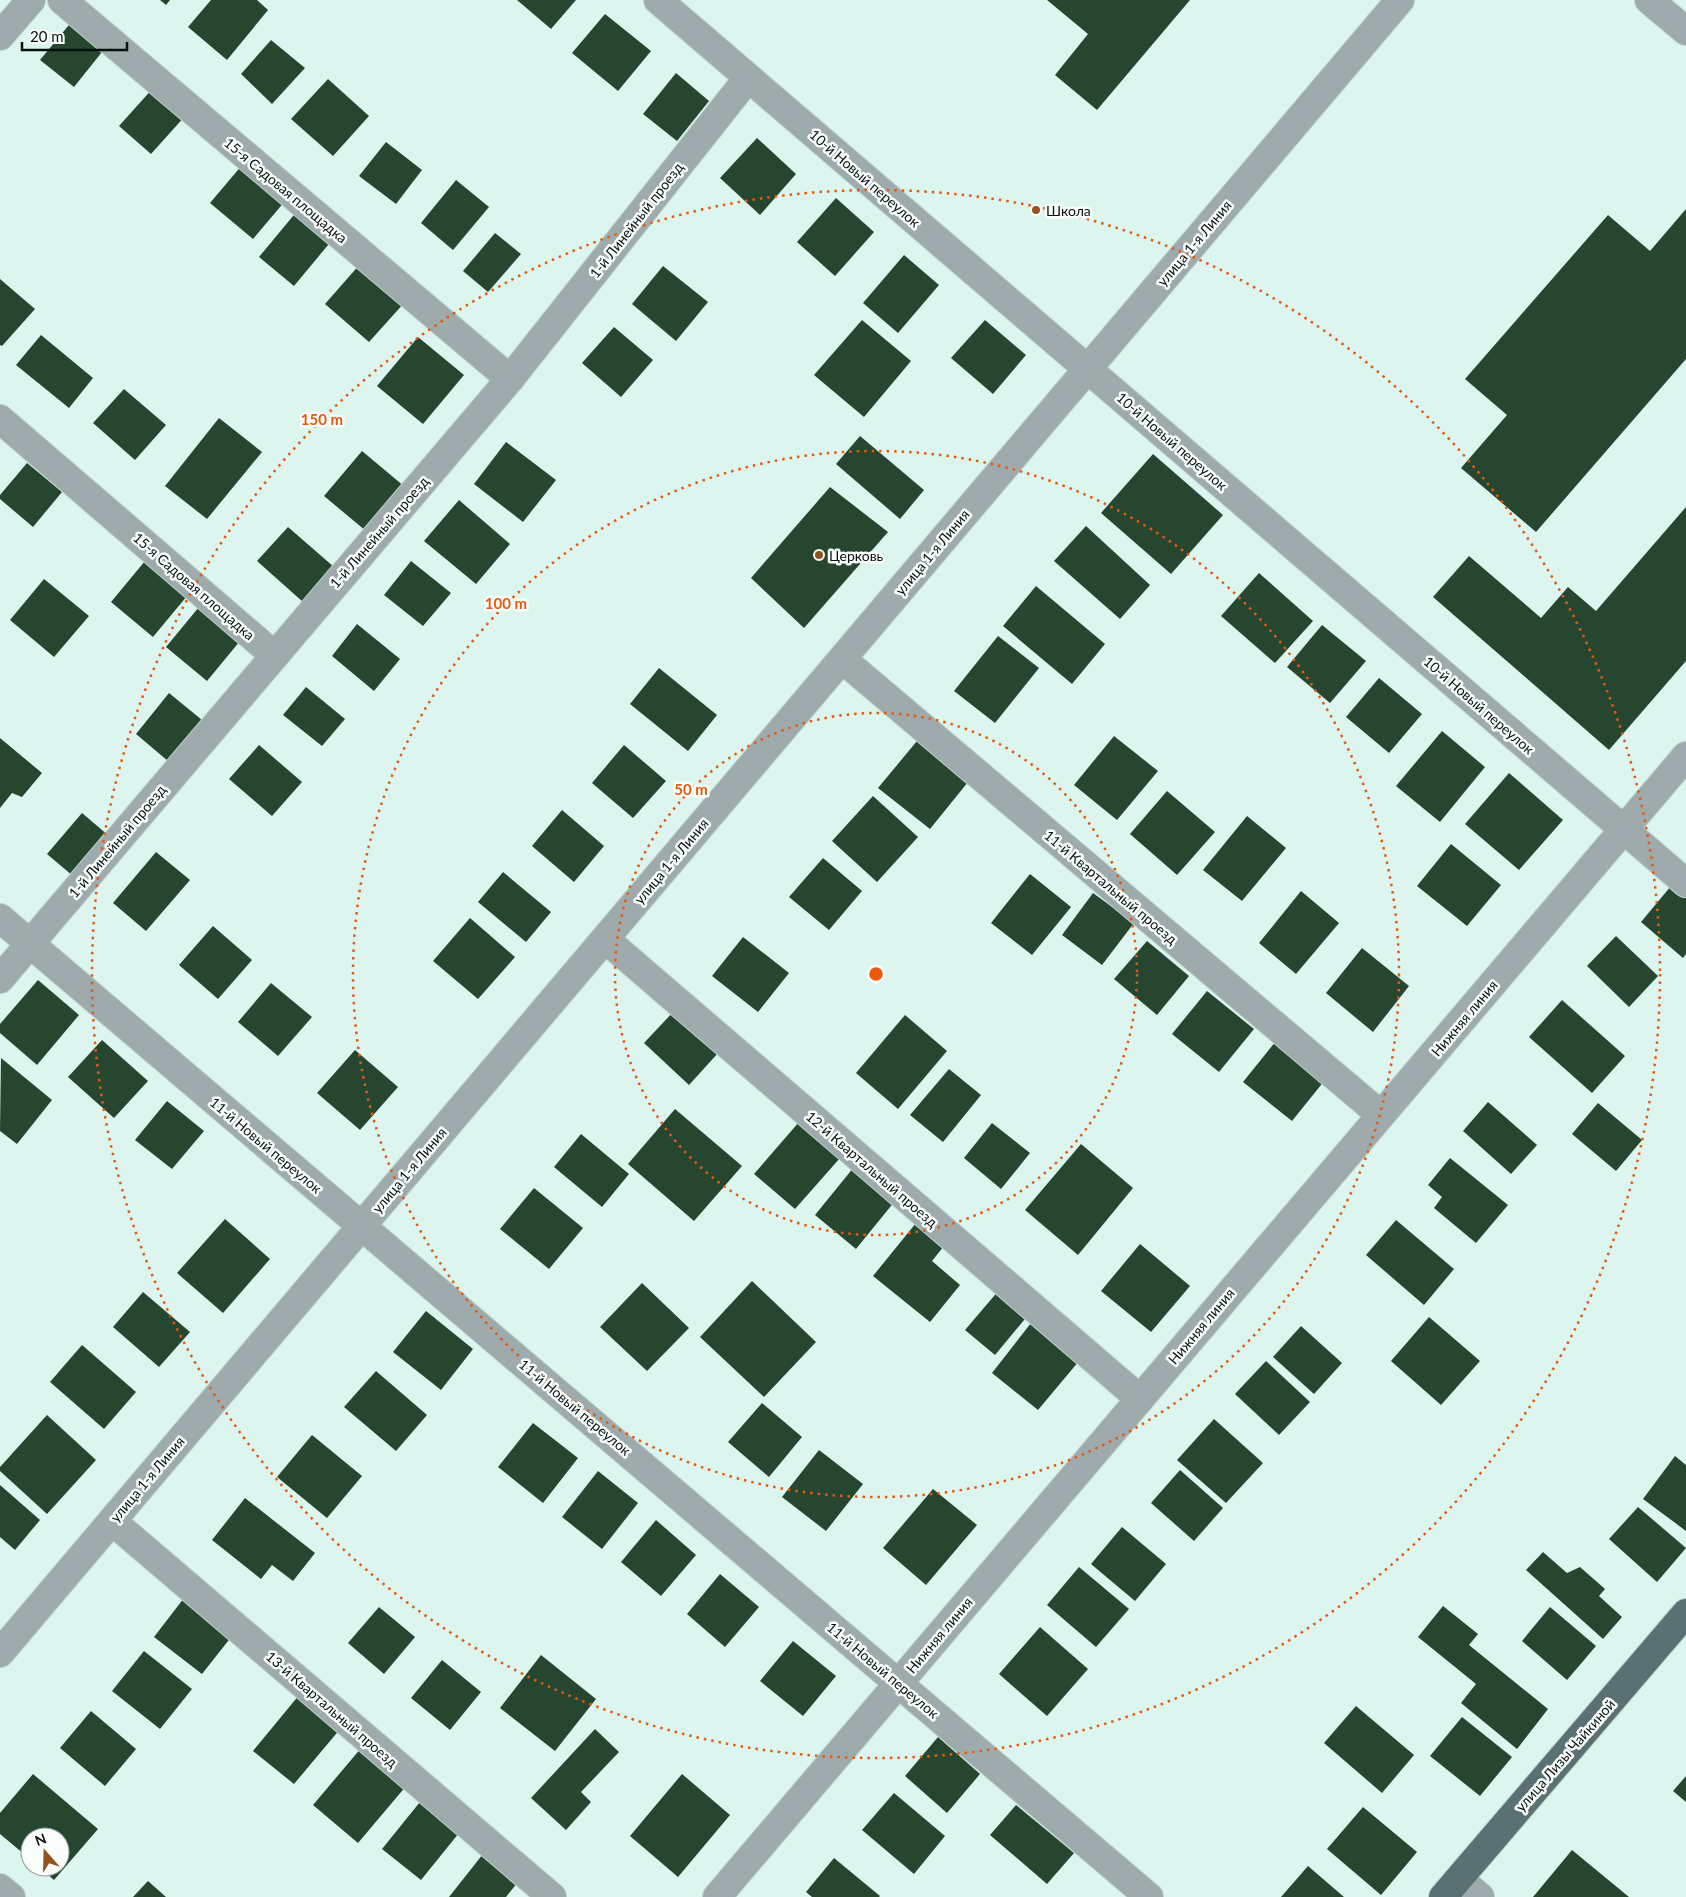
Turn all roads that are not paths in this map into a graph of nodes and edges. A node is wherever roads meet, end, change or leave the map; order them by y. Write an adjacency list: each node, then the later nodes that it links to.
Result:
1 (31, 0): 7 (street)
2 (62, 0): 10 (street, 15-я Садовая площадка)
3 (658, 0): 8 (street, 10-й Новый переулок)
4 (1400, 0): 9 (street, улица 1-я Линия)
5 (1649, 0): 6 (street)
6 (1686, 32)
7 (0, 36)
8 (748, 78): 9 (street, 10-й Новый переулок); 10 (street, 1-й Линейный проезд)
9 (1088, 369): 13 (street, улица 1-я Линия); 15 (street, 10-й Новый переулок)
10 (510, 379): 12 (street, 1-й Линейный проезд)
11 (0, 419): 12 (street, 15-я Садовая площадка)
12 (274, 655): 19 (street, 1-й Линейный проезд)
13 (842, 659): 18 (street, улица 1-я Линия); 21 (street, 11-й Квартальный проезд)
14 (1686, 756): 15 (street, Нижняя линия)
15 (1624, 829): 16 (street, 10-й Новый переулок); 21 (street, Нижняя линия)
16 (1686, 883)
17 (0, 918): 19 (street, 11-й Новый переулок)
18 (605, 939): 22 (street, улица 1-я Линия); 23 (street, 12-й Квартальный проезд)
19 (30, 944): 20 (street, 1-й Линейный проезд); 22 (street, 11-й Новый переулок)
20 (0, 979)
21 (1381, 1116): 23 (street, Нижняя линия)
22 (362, 1226): 24 (street, улица 1-я Линия); 27 (street, 11-й Новый переулок)
23 (1140, 1399): 27 (street, Нижняя линия)
24 (112, 1521): 26 (street, улица 1-я Линия); 31 (street, 13-й Квартальный проезд)
25 (1686, 1613): 29 (main road, улица Лизы Чайкиной)
26 (0, 1654)
27 (898, 1683): 32 (street, Нижняя линия); 33 (street, 11-й Новый переулок)
28 (0, 1888): 30 (street)
29 (1451, 1888): 34 (street)
30 (10, 1897)
31 (552, 1897)
32 (717, 1897)
33 (1149, 1897)
34 (1480, 1897)

